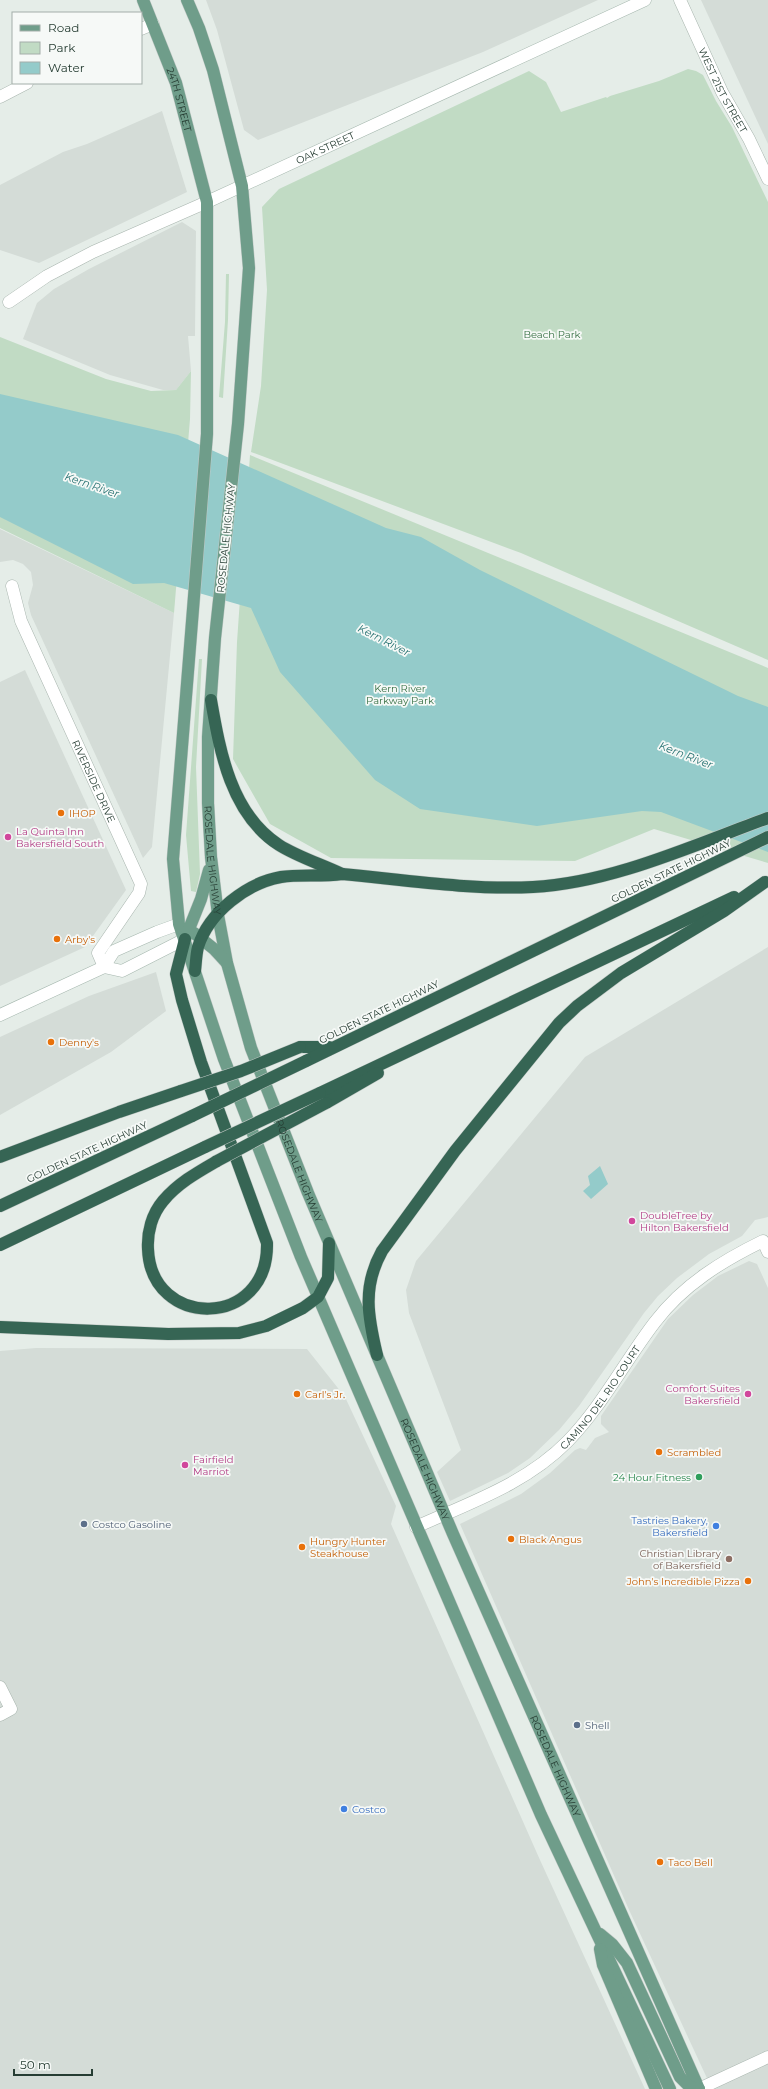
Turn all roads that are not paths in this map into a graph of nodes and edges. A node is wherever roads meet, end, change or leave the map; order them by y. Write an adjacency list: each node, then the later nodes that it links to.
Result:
1 (143, 0): 5 (main road, 24TH STREET)
2 (187, 0): 10 (main road)
3 (645, 0): 10 (street, OAK STREET)
4 (680, 0): 9 (street, WEST 21ST STREET)
5 (152, 24): 6 (street); 11 (main road, 24TH STREET)
6 (142, 29)
7 (25, 84): 8 (street)
8 (0, 97)
9 (768, 179)
10 (242, 186): 11 (street, OAK STREET); 14 (main road, ROSEDALE HIGHWAY)
11 (207, 202): 12 (street, OAK STREET); 21 (main road)
12 (9, 302)
13 (12, 586): 24 (street, RIVERSIDE DRIVE)
14 (211, 700): 17 (main road, ROSEDALE HIGHWAY); 18 (highway)
15 (768, 818): 18 (highway)
16 (768, 837): 27 (highway, GOLDEN STATE HIGHWAY)
17 (211, 857): 20 (main road, ROSEDALE HIGHWAY); 21 (main road)
18 (342, 874): 20 (highway)
19 (767, 881): 28 (highway); 36 (highway)
20 (218, 915): 22 (highway); 23 (main road, ROSEDALE HIGHWAY)
21 (184, 931): 22 (main road); 24 (street); 24 (street); 25 (main road); 28 (highway, bridge)
22 (202, 938): 23 (main road); 25 (highway)
23 (227, 963): 31 (main road, ROSEDALE HIGHWAY)
24 (104, 967): 26 (street)
25 (195, 971): 34 (main road)
26 (0, 1015)
27 (332, 1047): 29 (highway, bridge); 30 (highway, GOLDEN STATE HIGHWAY, bridge)
28 (323, 1098): 32 (highway, bridge)
29 (0, 1157)
30 (0, 1206)
31 (329, 1243): 34 (highway); 36 (main road, ROSEDALE HIGHWAY)
32 (0, 1245)
33 (766, 1247): 37 (street, CAMINO DEL RIO COURT)
34 (318, 1297): 35 (highway); 38 (main road)
35 (0, 1327)
36 (376, 1355): 37 (main road, ROSEDALE HIGHWAY)
37 (445, 1514): 38 (street, CAMINO DEL RIO COURT); 45 (main road, ROSEDALE HIGHWAY)
38 (416, 1527): 41 (main road)
39 (0, 1686): 40 (street)
40 (0, 1715)
41 (596, 1930): 43 (main road); 44 (main road); 45 (main road)
42 (768, 2057): 45 (street)
43 (656, 2089)
44 (670, 2089)
45 (699, 2089)

